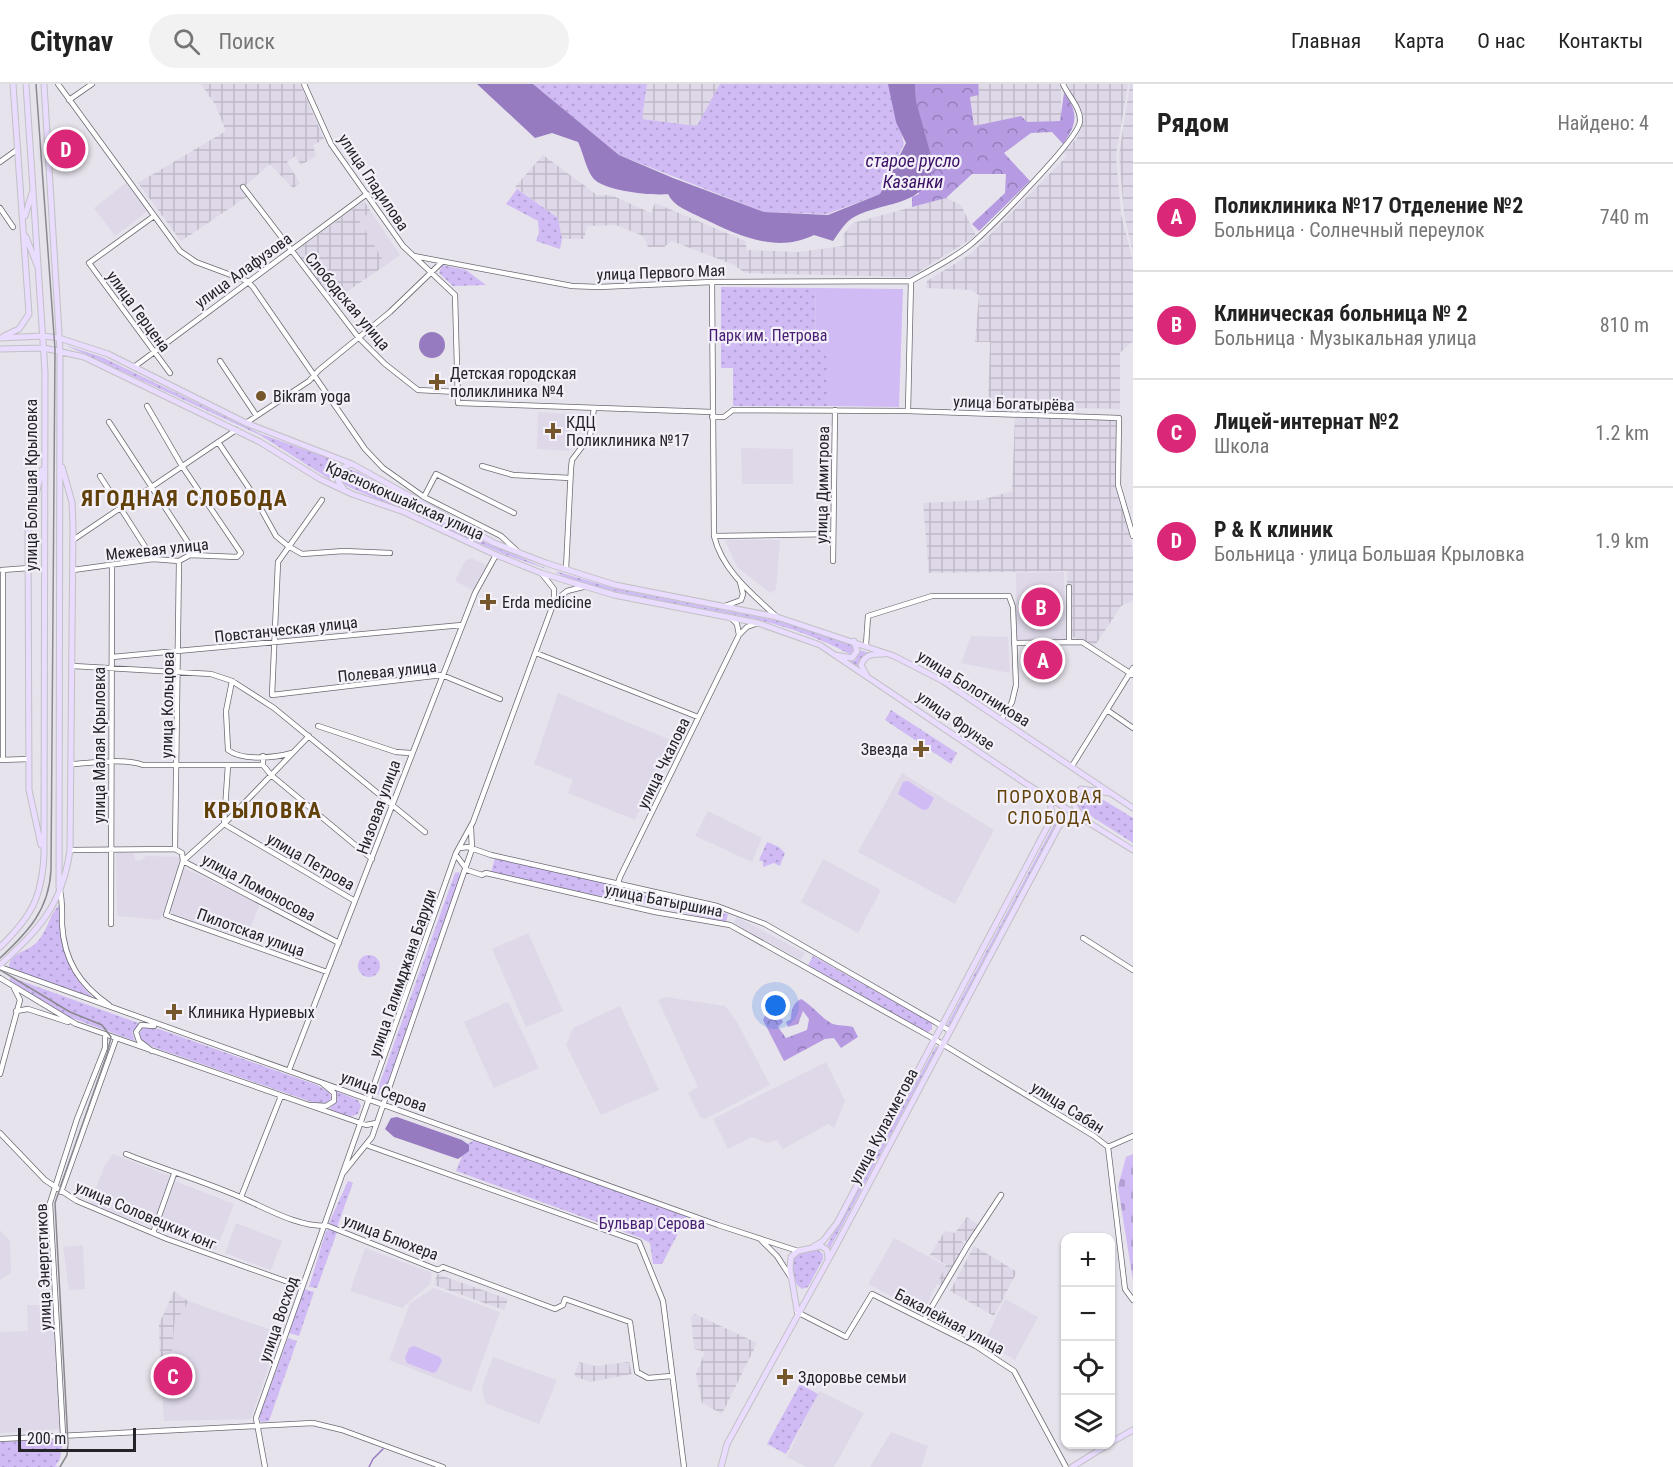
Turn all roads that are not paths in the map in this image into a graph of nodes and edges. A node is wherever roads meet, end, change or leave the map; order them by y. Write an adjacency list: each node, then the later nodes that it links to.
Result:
1 (13, 84): 9 (main road)
2 (26, 84): 12 (main road, улица Большая Крыловка)
3 (45, 84): 30 (main road, улица Большая Крыловка)
4 (58, 84): 8 (street)
5 (92, 84): 8 (street)
6 (304, 84): 13 (street, улица Гладилова)
7 (1063, 84): 25 (street)
8 (69, 100): 15 (street)
9 (18, 149): 10 (street); 16 (main road)
10 (0, 162)
11 (243, 187): 19 (street, Слободская улица)
12 (33, 190): 16 (main road); 22 (main road, улица Большая Крыловка)
13 (367, 194): 19 (street, улица Алафузова); 20 (street, улица Гладилова)
14 (0, 208): 17 (street)
15 (154, 216): 24 (street); 34 (street, улица Герцена)
16 (23, 220): 18 (main road)
17 (13, 227)
18 (24, 233): 22 (main road); 29 (main road)
19 (290, 250): 24 (street, улица Алафузова); 28 (street, Слободская улица)
20 (414, 256): 21 (street, улица Первого Мая); 23 (street, улица Гладилова)
21 (444, 262): 23 (street); 26 (street, улица Первого Мая)
22 (40, 271): 27 (main road, улица Большая Крыловка)
23 (432, 273): 28 (street); 39 (street, улица Гладилова)
24 (247, 281): 34 (street, улица Алафузова); 38 (street, Краснококшайская улица)
25 (911, 281): 26 (street, улица Первого Мая); 44 (street)
26 (712, 282): 45 (street)
27 (43, 336): 29 (main road, Краснококшайская улица); 30 (main road, Краснококшайская улица); 31 (main road, улица Большая Крыловка)
28 (358, 337): 38 (street); 39 (street, Слободская улица)
29 (0, 338)
30 (59, 338): 33 (main road, улица Большая Крыловка); 36 (main road, Краснококшайская улица)
31 (44, 348): 32 (main road, Краснококшайская улица); 33 (main road, Краснококшайская улица); 51 (main road, улица Большая Крыловка)
32 (0, 349)
33 (60, 350): 49 (main road, Краснококшайская улица); 52 (main road, улица Большая Крыловка)
34 (152, 351): 36 (street, улица Алафузова); 37 (street, улица Герцена)
35 (220, 361): 46 (street)
36 (134, 367): 48 (main road, Краснококшайская улица)
37 (170, 373)
38 (314, 376): 46 (street); 60 (street, Краснококшайская улица)
39 (458, 392): 40 (street, улица Гладилова)
40 (458, 403): 42 (street, улица Богатырёва)
41 (147, 406): 54 (street)
42 (594, 408): 45 (street, улица Богатырёва); 57 (street)
43 (835, 410): 44 (street, улица Богатырёва); 45 (street, улица Богатырёва); 64 (street, улица Димитрова)
44 (908, 411): 66 (street, улица Богатырёва)
45 (712, 414): 65 (street)
46 (256, 415): 48 (street)
47 (109, 422): 58 (street)
48 (246, 423): 53 (main road, Краснококшайская улица)
49 (236, 430): 50 (street); 59 (main road, Краснококшайская улица)
50 (218, 442): 54 (street); 68 (street)
51 (44, 463): 77 (main road); 144 (main road, улица Большая Крыловка)
52 (60, 463): 67 (main road); 149 (main road, улица Большая Крыловка)
53 (352, 464): 59 (main road); 69 (main road, Краснококшайская улица)
54 (182, 466): 58 (street); 71 (street, Межевая улица)
55 (482, 466): 57 (street)
56 (100, 476): 62 (street)
57 (570, 478): 78 (street)
58 (152, 487): 62 (street); 71 (street)
59 (352, 494): 72 (main road, Краснококшайская улица)
60 (424, 497): 63 (street); 69 (street, Краснококшайская улица)
61 (322, 500): 68 (street)
62 (121, 507): 67 (street); 73 (street)
63 (514, 513)
64 (833, 534): 65 (street); 75 (street, улица Димитрова)
65 (714, 536): 82 (street)
66 (1133, 536)
67 (73, 540): 80 (main road)
68 (288, 546): 70 (street); 94 (street)
69 (518, 552): 78 (main road, Краснококшайская улица)
70 (390, 554)
71 (190, 555): 74 (street, Межевая улица)
72 (496, 555): 81 (main road, Краснококшайская улица); 91 (street, Низовая улица)
73 (153, 559): 74 (street, Межевая улица); 76 (street, Межевая улица)
74 (180, 561): 98 (street, улица Кольцова)
75 (833, 561)
76 (112, 566): 80 (street, Межевая улица); 102 (street, улица Малая Крыловка)
77 (29, 568): 79 (street); 120 (main road)
78 (566, 569): 86 (main road, Краснококшайская улица)
79 (1, 570): 121 (street)
80 (74, 570): 103 (main road)
81 (541, 573): 84 (main road, Краснококшайская улица); 85 (street)
82 (739, 580): 86 (street); 88 (street)
83 (1069, 587): 95 (street)
84 (583, 588): 85 (street); 89 (main road, Краснококшайская улица)
85 (554, 602): 99 (street)
86 (722, 606): 87 (main road, Краснококшайская улица)
87 (751, 611): 88 (main road, улица Болотникова)
88 (777, 617): 93 (main road, улица Болотникова)
89 (731, 618): 90 (main road, Краснококшайская улица); 92 (street)
90 (758, 623): 92 (street); 100 (main road, улица Фрунзе)
91 (462, 625): 94 (street, Повстанческая улица); 107 (street, Низовая улица)
92 (739, 635): 112 (street, улица Чкалова)
93 (854, 641): 97 (main road, улица Болотникова); 100 (main road)
94 (274, 642): 98 (street, Повстанческая улица); 107 (street, Полевая улица)
95 (1069, 642): 96 (street); 106 (street)
96 (1014, 643): 97 (street); 113 (street)
97 (866, 645): 101 (main road, улица Болотникова)
98 (180, 652): 102 (street, Повстанческая улица); 105 (street, улица Кольцова)
99 (536, 653): 112 (street); 134 (street)
100 (833, 654): 108 (main road, улица Фрунзе)
101 (889, 654): 108 (main road); 113 (main road, улица Болотникова)
102 (112, 657): 104 (street, улица Малая Крыловка)
103 (73, 666): 104 (street); 123 (main road)
104 (112, 667): 105 (street); 122 (street, улица Малая Крыловка)
105 (179, 672): 109 (street); 124 (street, улица Кольцова)
106 (1132, 672): 111 (street)
107 (442, 675): 110 (street, Полевая улица); 118 (street, Низовая улица)
108 (868, 678): 130 (main road, улица Фрунзе)
109 (232, 681): 116 (street); 119 (street)
110 (500, 699)
111 (1107, 710): 115 (street); 127 (street)
112 (698, 717): 148 (street, улица Чкалова)
113 (1001, 720): 127 (main road, улица Болотникова)
114 (318, 726): 118 (street)
115 (1133, 728)
116 (309, 736): 117 (street); 131 (street)
117 (294, 753): 119 (street); 128 (street)
118 (410, 753): 131 (street, Низовая улица)
119 (263, 756): 126 (street)
120 (29, 759): 121 (street); 144 (main road)
121 (2, 760)
122 (111, 763): 123 (street); 124 (street); 138 (street, улица Малая Крыловка)
123 (72, 764): 141 (main road)
124 (177, 765): 125 (street); 139 (street, улица Кольцова)
125 (228, 765): 126 (street); 136 (street)
126 (263, 765): 128 (street)
127 (1072, 766): 129 (main road, улица Болотникова)
128 (271, 775): 136 (street); 145 (street)
129 (1112, 794): 132 (main road, улица Болотникова); 135 (main road)
130 (1050, 799): 133 (main road, улица Фрунзе); 164 (main road, улица Кулахметова)
131 (392, 804): 137 (street); 145 (street, Низовая улица)
132 (1133, 808)
133 (1076, 815): 135 (main road, улица Фрунзе); 166 (main road, улица Кулахметова)
134 (472, 822): 140 (street); 142 (street, улица Галимджана Баруди)
135 (1088, 822): 143 (main road, улица Фрунзе)
136 (224, 824): 146 (street); 150 (street, улица Петрова)
137 (425, 832)
138 (110, 849): 139 (street); 141 (street); 152 (street, улица Малая Крыловка)
139 (175, 849): 146 (street, улица Ломоносова)
140 (472, 849): 142 (street, улица Батыршина); 147 (street, улица Галимджана Баруди); 148 (street, улица Батыршина)
141 (70, 850): 149 (main road)
142 (457, 852): 147 (street); 176 (street, улица Галимджана Баруди)
143 (1133, 852)
144 (44, 854): 155 (main road, улица Большая Крыловка)
145 (372, 859): 150 (street, Низовая улица)
146 (183, 861): 154 (street, улица Ломоносова); 158 (street, Пилотская улица)
147 (464, 868): 151 (street, улица Батыршина); 177 (street, улица Галимджана Баруди)
148 (618, 883): 151 (street, улица Чкалова); 164 (street, улица Батыршина)
149 (59, 888): 156 (main road); 161 (street)
150 (355, 901): 154 (street, Низовая улица)
151 (612, 902): 169 (street, улица Батыршина)
152 (111, 924)
153 (1083, 938): 157 (street)
154 (339, 943): 158 (street, Низовая улица)
155 (0, 947)
156 (0, 966): 161 (street, улица Серова)
157 (1133, 970)
158 (327, 972): 172 (street, Низовая улица)
159 (0, 978): 160 (street, улица Серова)
160 (13, 985): 162 (street); 163 (street, улица Серова)
161 (114, 1009): 165 (street, улица Серова)
162 (16, 1011): 163 (street, улица Серова); 173 (street)
163 (76, 1024): 167 (street, улица Серова)
164 (941, 1025): 166 (street, улица Батыршина); 169 (main road, улица Кулахметова)
165 (163, 1027): 171 (street); 172 (street, улица Серова)
166 (949, 1030): 170 (main road, улица Кулахметова)
167 (105, 1035): 168 (street, улица Серова); 188 (street, улица Энергетиков)
168 (116, 1039): 171 (street, улица Серова); 189 (street, улица Энергетиков)
169 (934, 1039): 170 (street, улица Батыршина); 195 (main road, улица Кулахметова)
170 (941, 1045): 184 (street, улица Сабан); 197 (main road, улица Кулахметова)
171 (154, 1052): 175 (street, улица Серова)
172 (289, 1070): 174 (street, улица Серова)
173 (0, 1074)
174 (315, 1079): 176 (street, улица Серова); 178 (street)
175 (281, 1096): 178 (street, улица Серова); 191 (street)
176 (369, 1099): 177 (street, улица Серова); 179 (street, улица Восход)
177 (382, 1103): 180 (street, улица Восход); 194 (street, улица Серова)
178 (306, 1105): 179 (street, улица Серова)
179 (359, 1123): 180 (street, улица Серова); 187 (street, улица Восход)
180 (376, 1123): 187 (street, улица Восход)
181 (0, 1133): 188 (street, улица Соловецких юнг)
182 (1133, 1136): 184 (street)
183 (369, 1146): 204 (street)
184 (1108, 1147): 201 (street, улица Сабан)
185 (126, 1154): 186 (street, улица Блюхера)
186 (174, 1174): 191 (street, улица Блюхера); 193 (street)
187 (339, 1180): 192 (street, улица Восход)
188 (53, 1187): 189 (street, улица Соловецких юнг); 207 (street, улица Энергетиков)
189 (61, 1192): 193 (street, улица Соловецких юнг)
190 (1001, 1195): 203 (street)
191 (242, 1197): 192 (street, улица Блюхера)
192 (323, 1226): 199 (street, улица Восход); 204 (street, улица Блюхера)
193 (153, 1233): 199 (street, улица Соловецких юнг)
194 (760, 1239): 196 (street, улица Серова); 198 (street, улица Серова)
195 (813, 1246): 196 (main road); 197 (main road)
196 (798, 1251): 198 (main road)
197 (828, 1258): 200 (main road, улица Кулахметова)
198 (791, 1279): 200 (main road); 202 (main road)
199 (302, 1287): 205 (street, улица Восход)
200 (811, 1288): 202 (main road, улица Кулахметова)
201 (1133, 1300)
202 (797, 1312): 203 (street, Бакалейная улица); 214 (main road, улица Кулахметова)
203 (924, 1320): 215 (street, Бакалейная улица)
204 (671, 1376): 213 (street)
205 (257, 1425): 207 (street); 211 (street, улица Восход); 212 (street)
206 (1133, 1430): 209 (main road)
207 (63, 1436): 208 (street)
208 (0, 1439)
209 (1115, 1441)
210 (1102, 1449): 216 (main road)
211 (265, 1467)
212 (443, 1467)
213 (684, 1467)
214 (722, 1467)
215 (1066, 1467)
216 (1072, 1467)

